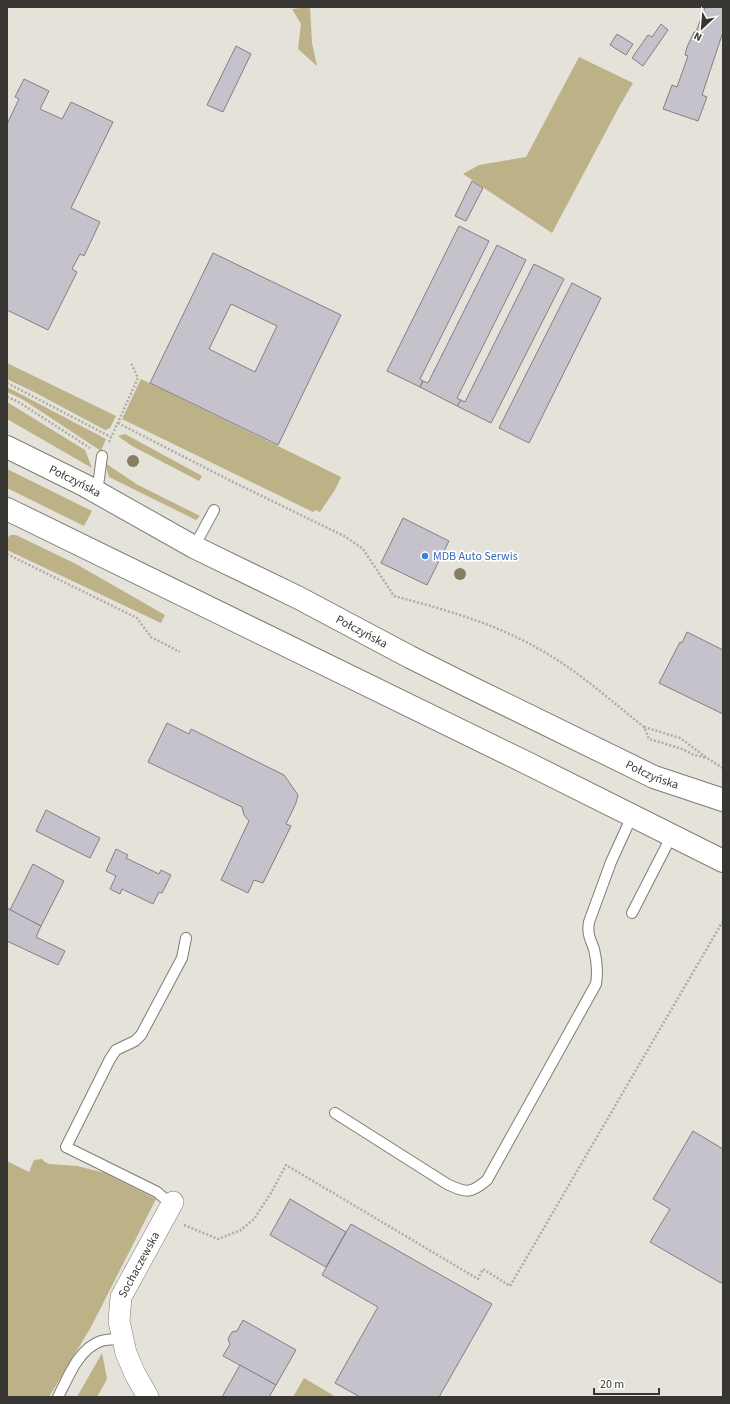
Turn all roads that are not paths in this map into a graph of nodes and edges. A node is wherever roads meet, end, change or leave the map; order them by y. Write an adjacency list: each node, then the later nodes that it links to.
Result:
1 (7, 447): 3 (main road, Połczyńska)
2 (99, 454): 3 (lane)
3 (97, 493): 6 (main road, Połczyńska)
4 (7, 509): 8 (main road)
5 (214, 510): 6 (lane)
6 (194, 547): 7 (main road, Połczyńska)
7 (723, 800)
8 (632, 816): 9 (main road); 13 (lane)
9 (672, 836): 10 (main road); 11 (lane)
10 (723, 861)
11 (632, 913)
12 (186, 938): 14 (lane)
13 (335, 1113)
14 (172, 1203): 15 (street, Sochaczewska)
15 (123, 1339): 16 (lane); 17 (street, Sochaczewska)
16 (58, 1397)
17 (148, 1397)

